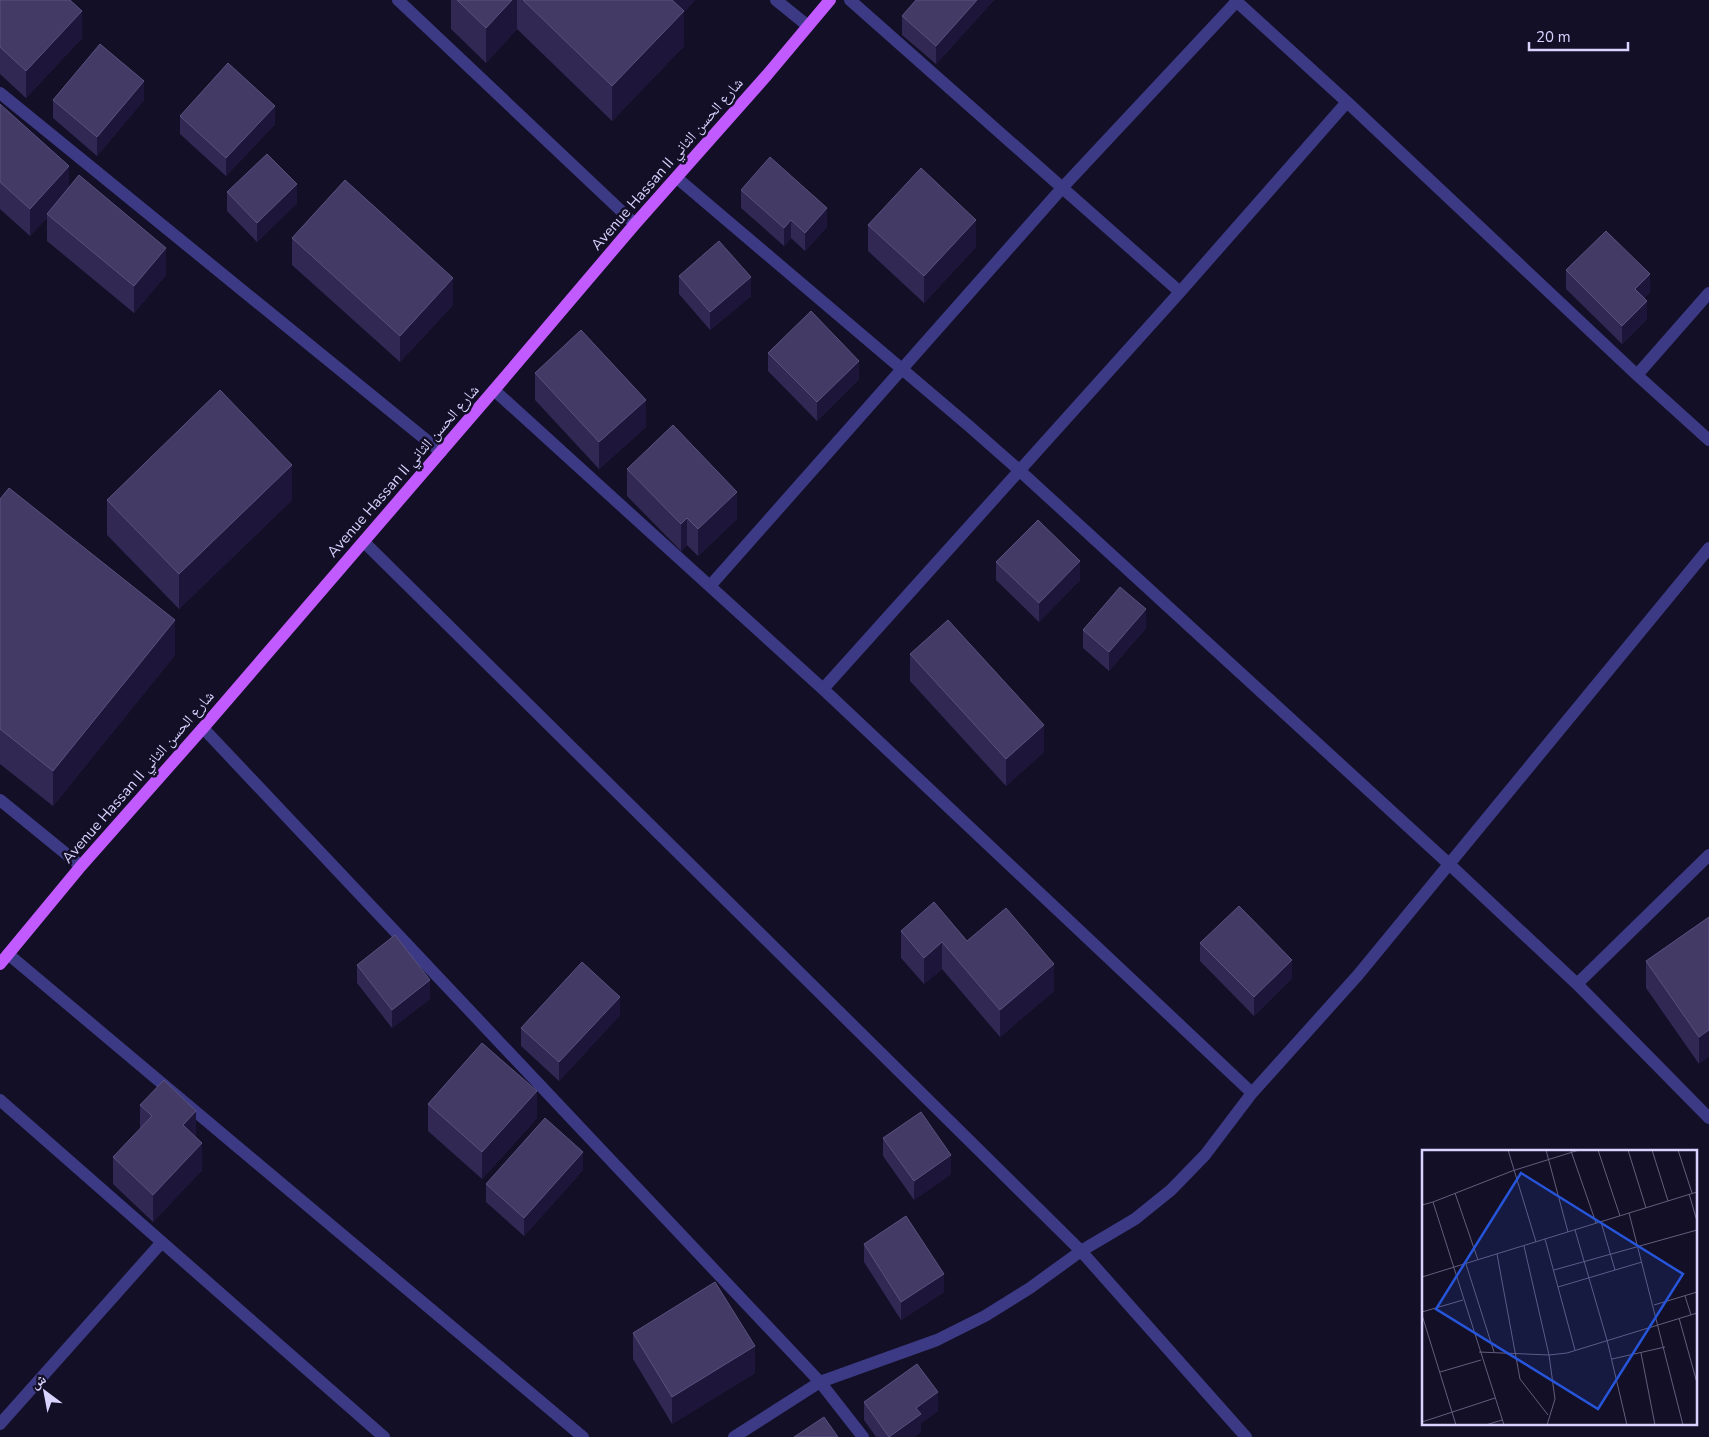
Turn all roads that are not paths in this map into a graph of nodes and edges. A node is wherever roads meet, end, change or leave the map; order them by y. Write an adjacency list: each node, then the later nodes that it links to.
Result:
1 (398, 0): 11 (street)
2 (776, 0): 6 (street)
3 (830, 0): 6 (main road, Avenue Hassan II شارع الحسن الثاني)
4 (850, 0): 10 (street)
5 (1236, 0): 8 (street); 10 (street)
6 (808, 26): 9 (main road, Avenue Hassan II شارع الحسن الثاني)
7 (0, 93): 18 (street)
8 (1347, 102): 12 (street); 15 (street)
9 (677, 178): 11 (main road, Avenue Hassan II شارع الحسن الثاني); 14 (street)
10 (1063, 187): 12 (street); 14 (street)
11 (635, 224): 16 (main road, Avenue Hassan II شارع الحسن الثاني)
12 (1180, 292): 19 (street)
13 (1709, 293): 15 (street)
14 (902, 368): 19 (street); 22 (street)
15 (1637, 375): 17 (street)
16 (494, 390): 18 (main road, Avenue Hassan II شارع الحسن الثاني); 22 (street)
17 (1709, 440)
18 (441, 452): 20 (main road, Avenue Hassan II شارع الحسن الثاني)
19 (1019, 470): 23 (street); 27 (street)
20 (364, 542): 24 (main road, Avenue Hassan II شارع الحسن الثاني); 35 (street)
21 (1709, 548): 27 (street)
22 (710, 586): 23 (street)
23 (823, 689): 31 (street)
24 (203, 728): 28 (main road, Avenue Hassan II شارع الحسن الثاني); 36 (street)
25 (0, 800): 28 (street)
26 (1709, 855): 30 (street)
27 (1449, 864): 30 (street); 31 (street)
28 (81, 866): 29 (main road, Avenue Hassan II شارع الحسن الثاني)
29 (4, 959): 39 (street)
30 (1577, 984): 33 (street)
31 (1252, 1094): 35 (street)
32 (0, 1100): 34 (street)
33 (1709, 1118)
34 (162, 1242): 37 (street); 38 (street)
35 (1081, 1251): 36 (street); 42 (street)
36 (820, 1382): 40 (street); 41 (street)
37 (0, 1424)
38 (384, 1437)
39 (583, 1437)
40 (734, 1437)
41 (864, 1437)
42 (1246, 1437)

